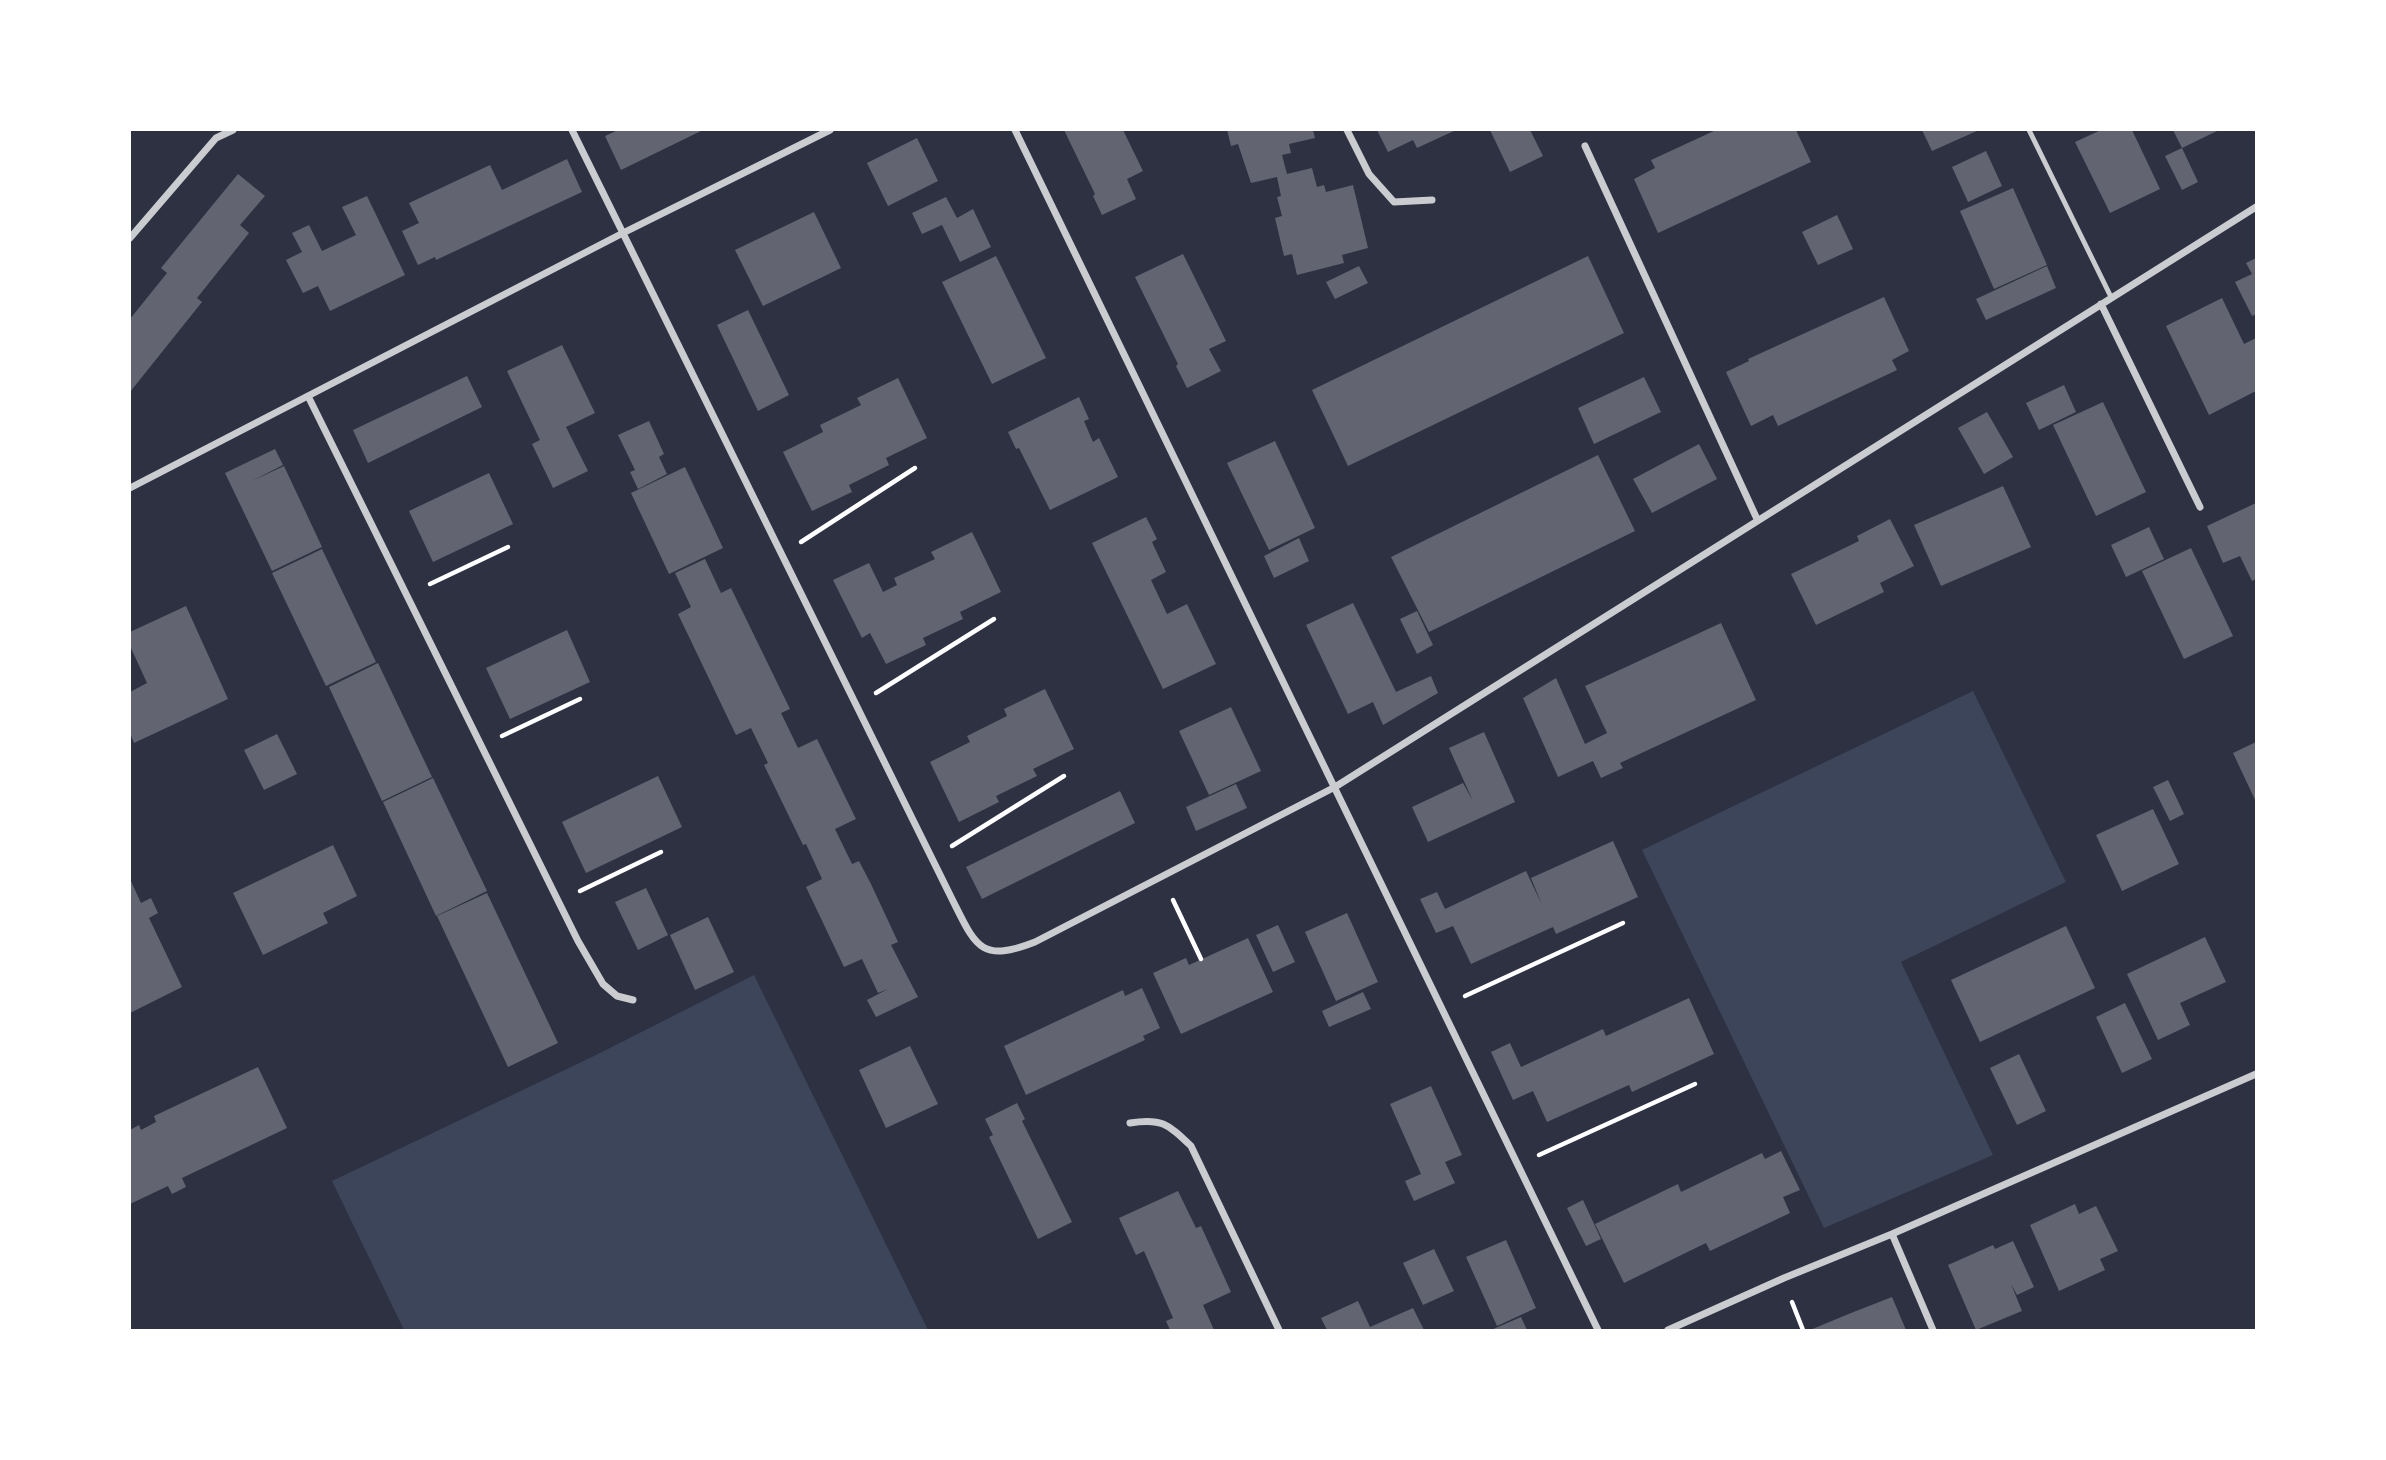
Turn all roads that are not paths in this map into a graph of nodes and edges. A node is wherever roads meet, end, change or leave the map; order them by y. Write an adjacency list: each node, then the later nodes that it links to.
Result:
1 (233, 130): 11 (street)
2 (572, 130): 10 (street)
3 (830, 130): 10 (street)
4 (1015, 130): 18 (street)
5 (1347, 130): 8 (street)
6 (2029, 130): 12 (lane)
7 (1584, 146): 17 (street)
8 (1432, 200)
9 (2256, 207): 12 (street)
10 (623, 233): 14 (street); 18 (street)
11 (130, 239)
12 (2111, 297): 13 (street)
13 (2101, 304): 16 (street); 17 (street)
14 (308, 396): 15 (street); 19 (street)
15 (130, 488)
16 (2200, 507)
17 (1758, 519): 18 (street)
18 (1335, 786): 24 (street)
19 (633, 1000)
20 (2256, 1074): 22 (street)
21 (1130, 1123): 23 (street)
22 (1892, 1234): 25 (street); 26 (street)
23 (1279, 1331)
24 (1598, 1331)
25 (1668, 1331)
26 (1933, 1331)

